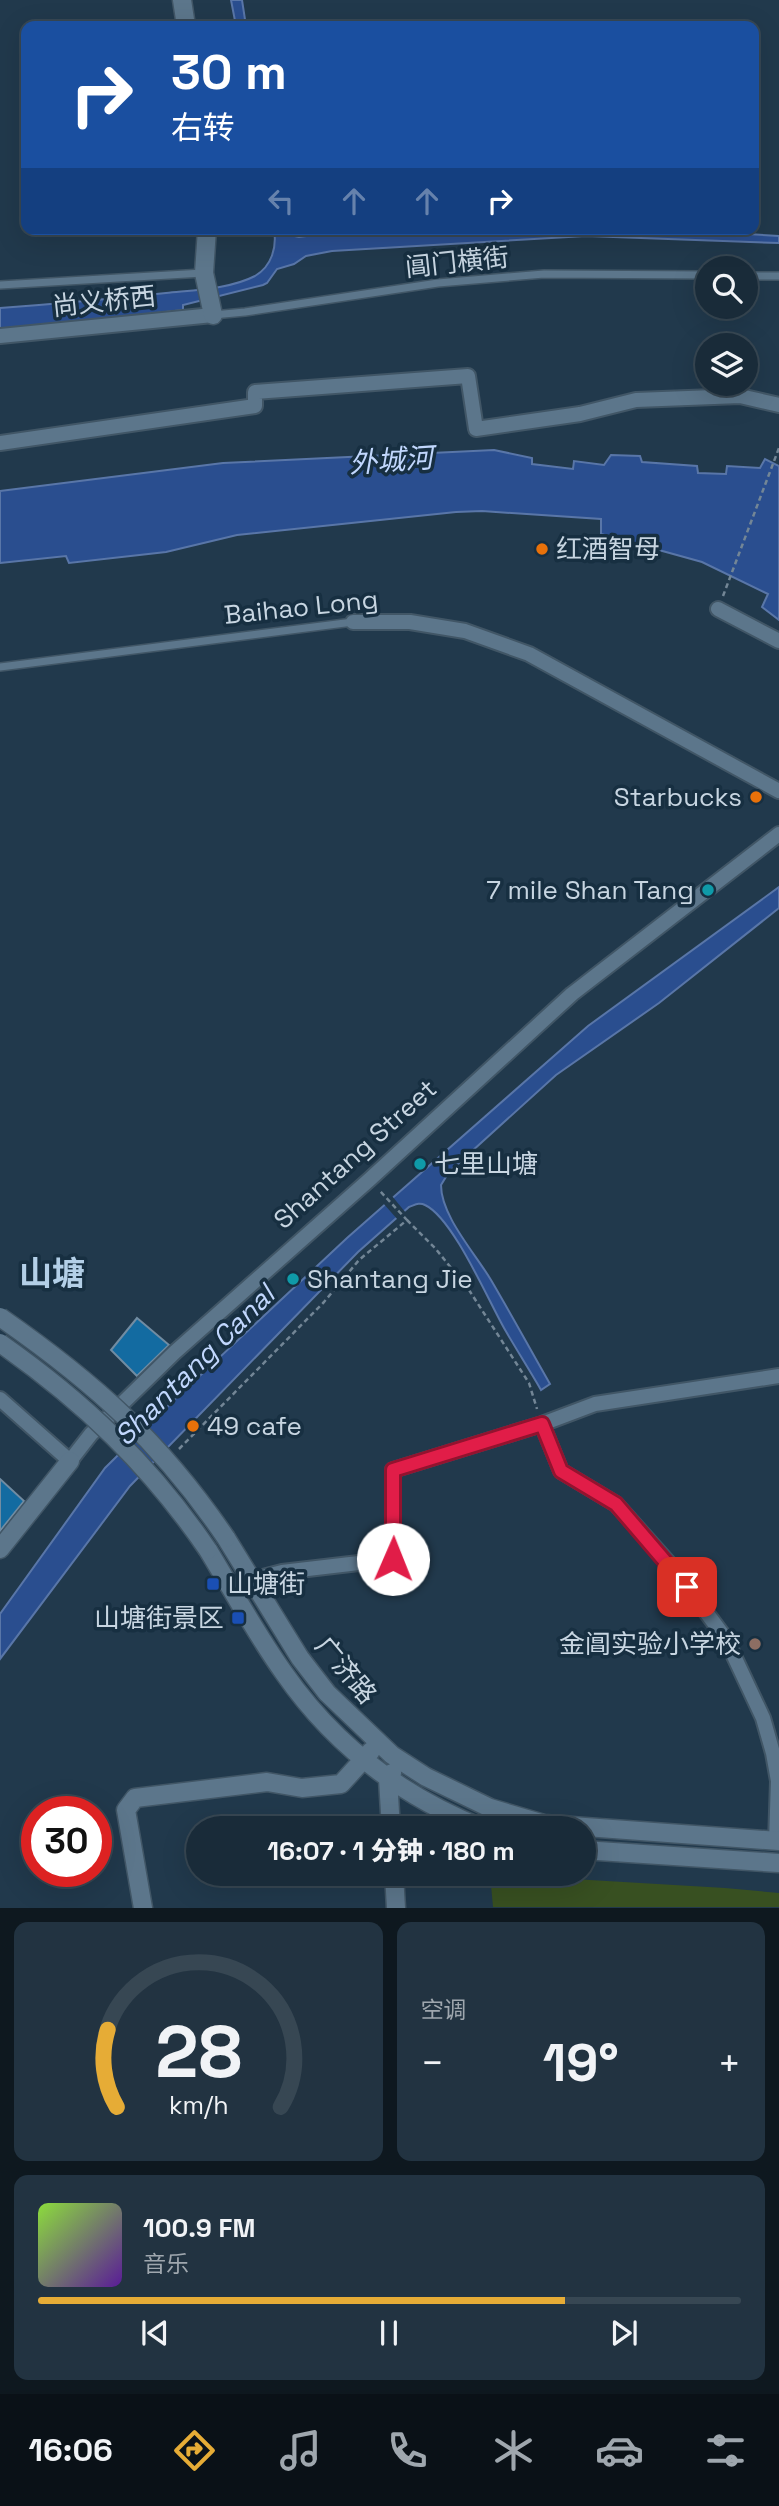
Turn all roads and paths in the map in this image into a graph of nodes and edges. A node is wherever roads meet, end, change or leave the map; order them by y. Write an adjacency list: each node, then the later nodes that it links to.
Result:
1 (182, 0): 2 (main road)
2 (185, 21)
3 (207, 235): 7 (main road)
4 (695, 275): 9 (lane, 阊门横街)
5 (758, 276): 6 (lane)
6 (779, 276)
7 (205, 278): 8 (lane); 9 (main road)
8 (0, 285)
9 (211, 309): 10 (street, 尚义桥西)
10 (0, 336)
11 (779, 405): 12 (street)
12 (0, 443)
13 (779, 448): 14 (path)
14 (725, 590)
15 (718, 609): 17 (street)
16 (352, 622): 18 (lane, Baihao Long); 19 (street, Baihao Long)
17 (779, 641)
18 (0, 667)
19 (779, 791)
20 (779, 834): 29 (street, Shantang Street)
21 (387, 1199): 22 (path)
22 (407, 1220): 27 (path); 28 (path)
23 (0, 1317): 31 (main road, 广济路, bridge)
24 (0, 1343): 33 (main road, 广济路, bridge)
25 (779, 1376): 27 (street)
26 (0, 1399): 29 (street)
27 (542, 1424): 31 (street); 38 (street)
28 (178, 1450)
29 (70, 1461): 30 (main road, Shantang Street)
30 (0, 1549)
31 (251, 1580): 32 (main road, 广济路)
32 (378, 1744): 33 (main road); 34 (main road, 广济路)
33 (364, 1760): 35 (main road, 广济路); 42 (main road)
34 (399, 1761): 35 (main road); 38 (main road, 广济路)
35 (388, 1779): 36 (main road); 37 (main road, 广济路)
36 (390, 1816)
37 (455, 1816)
38 (777, 1841)
39 (596, 1851): 40 (main road)
40 (779, 1863)
41 (395, 1886): 43 (main road)
42 (143, 1908)
43 (396, 1908)

